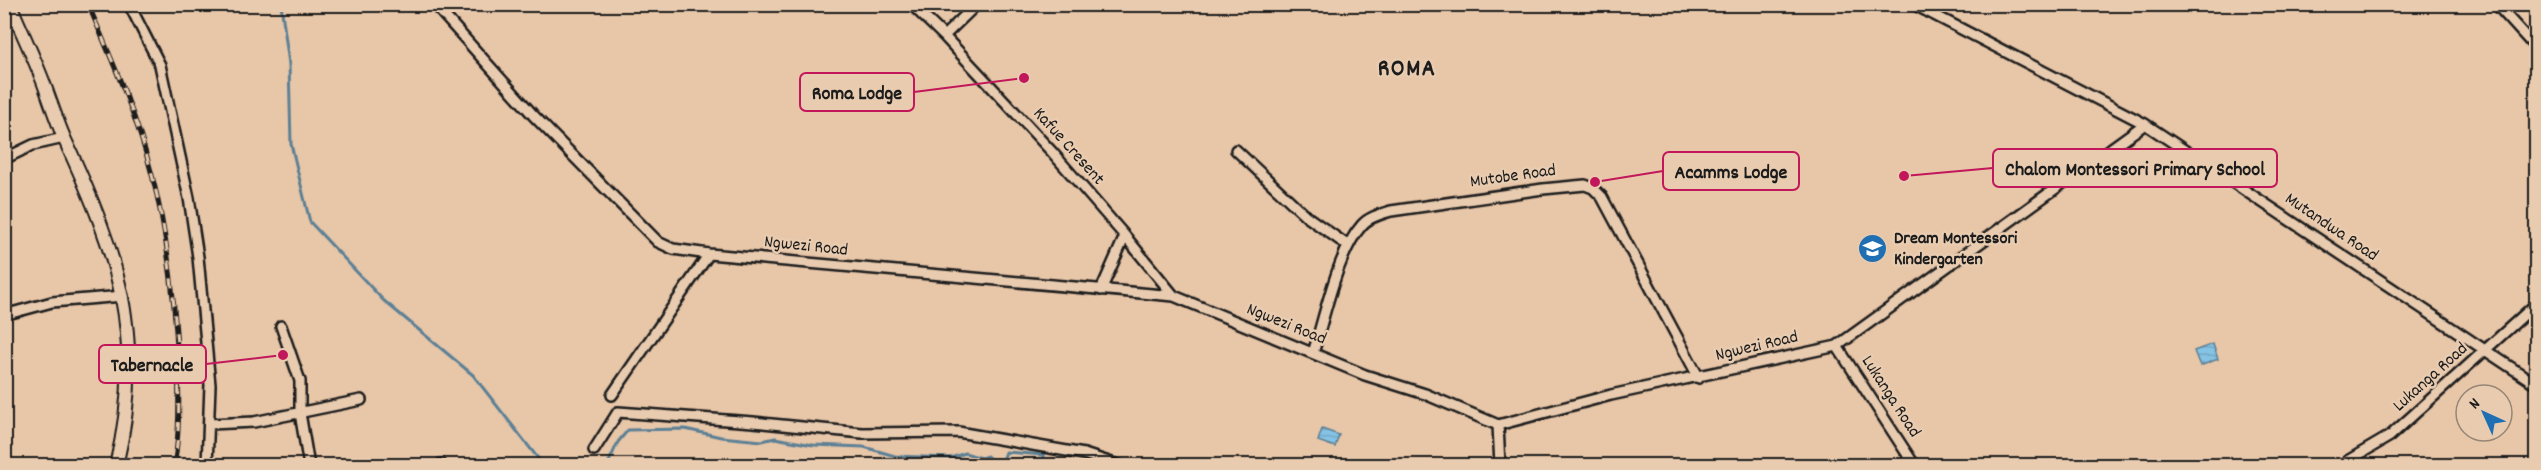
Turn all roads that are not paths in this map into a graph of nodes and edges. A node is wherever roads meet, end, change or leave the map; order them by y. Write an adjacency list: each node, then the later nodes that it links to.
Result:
1 (10, 4): 11 (street)
2 (129, 4): 31 (street)
3 (434, 4): 16 (street, Ngwezi Road)
4 (911, 4): 8 (street, Kafue Cresent)
5 (977, 4): 8 (street)
6 (1913, 4): 10 (street, Mutandwa Road)
7 (2496, 4): 9 (street)
8 (944, 36): 14 (street, Kafue Cresent)
9 (2536, 48)
10 (2145, 124): 23 (street, Ngwezi Road); 24 (street, Mutandwa Road)
11 (64, 138): 13 (street); 18 (street)
12 (1236, 150): 15 (street)
13 (4, 159)
14 (1125, 236): 17 (street); 19 (street, Kafue Cresent)
15 (1347, 245): 25 (street, Mutobe Road); 26 (street, Mutobe Road)
16 (709, 254): 17 (street, Ngwezi Road); 28 (street)
17 (1101, 290): 19 (street, Ngwezi Road)
18 (123, 296): 21 (street); 34 (street)
19 (1174, 297): 25 (street, Ngwezi Road)
20 (2536, 304): 24 (street, Lukanga Road)
21 (4, 315)
22 (281, 326): 30 (street)
23 (1837, 346): 26 (street, Ngwezi Road); 39 (street, Lukanga Road)
24 (2485, 351): 27 (street, Mutandwa Road); 40 (street, Lukanga Road)
25 (1313, 353): 32 (street, Ngwezi Road)
26 (1699, 378): 32 (street, Ngwezi Road)
27 (2536, 384)
28 (612, 395)
29 (361, 400): 30 (street)
30 (300, 413): 31 (street); 36 (street)
31 (210, 424): 35 (street)
32 (1498, 425): 38 (street)
33 (594, 450): 37 (street)
34 (116, 465)
35 (207, 465)
36 (309, 465)
37 (1121, 465)
38 (1500, 465)
39 (1915, 465)
40 (2339, 465)

